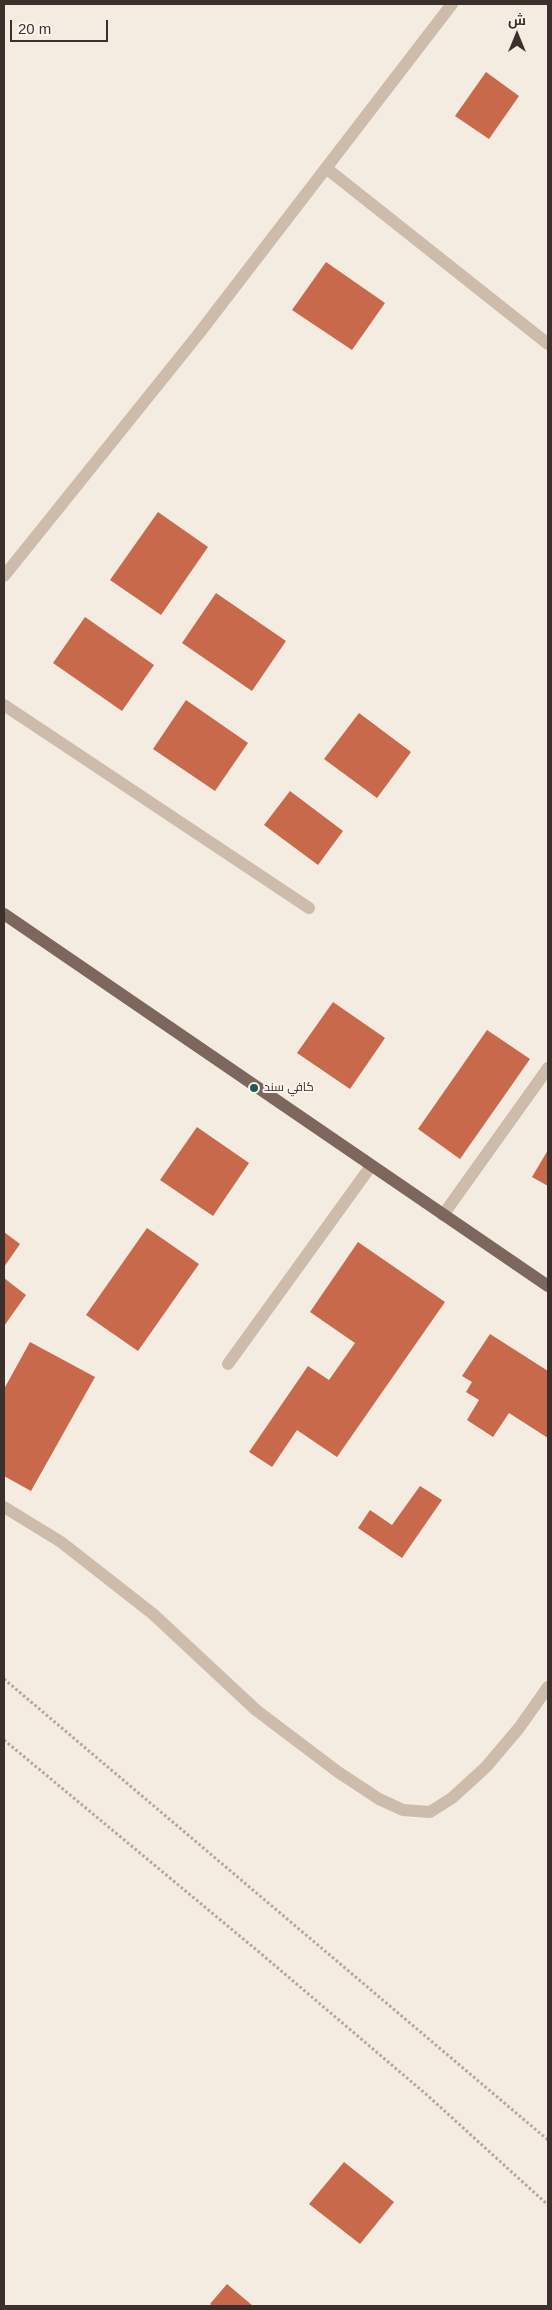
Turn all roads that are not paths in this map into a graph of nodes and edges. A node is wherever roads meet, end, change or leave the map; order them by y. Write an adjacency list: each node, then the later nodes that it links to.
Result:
1 (452, 4): 2 (street)
2 (326, 168): 3 (street); 4 (street)
3 (548, 344)
4 (4, 576)
5 (4, 704): 6 (street)
6 (309, 908)
7 (4, 914): 9 (main road)
8 (548, 1068): 10 (street)
9 (371, 1166): 10 (main road); 12 (street)
10 (443, 1215): 11 (main road)
11 (548, 1286)
12 (228, 1364)
13 (4, 1507): 14 (street)
14 (548, 1687)

